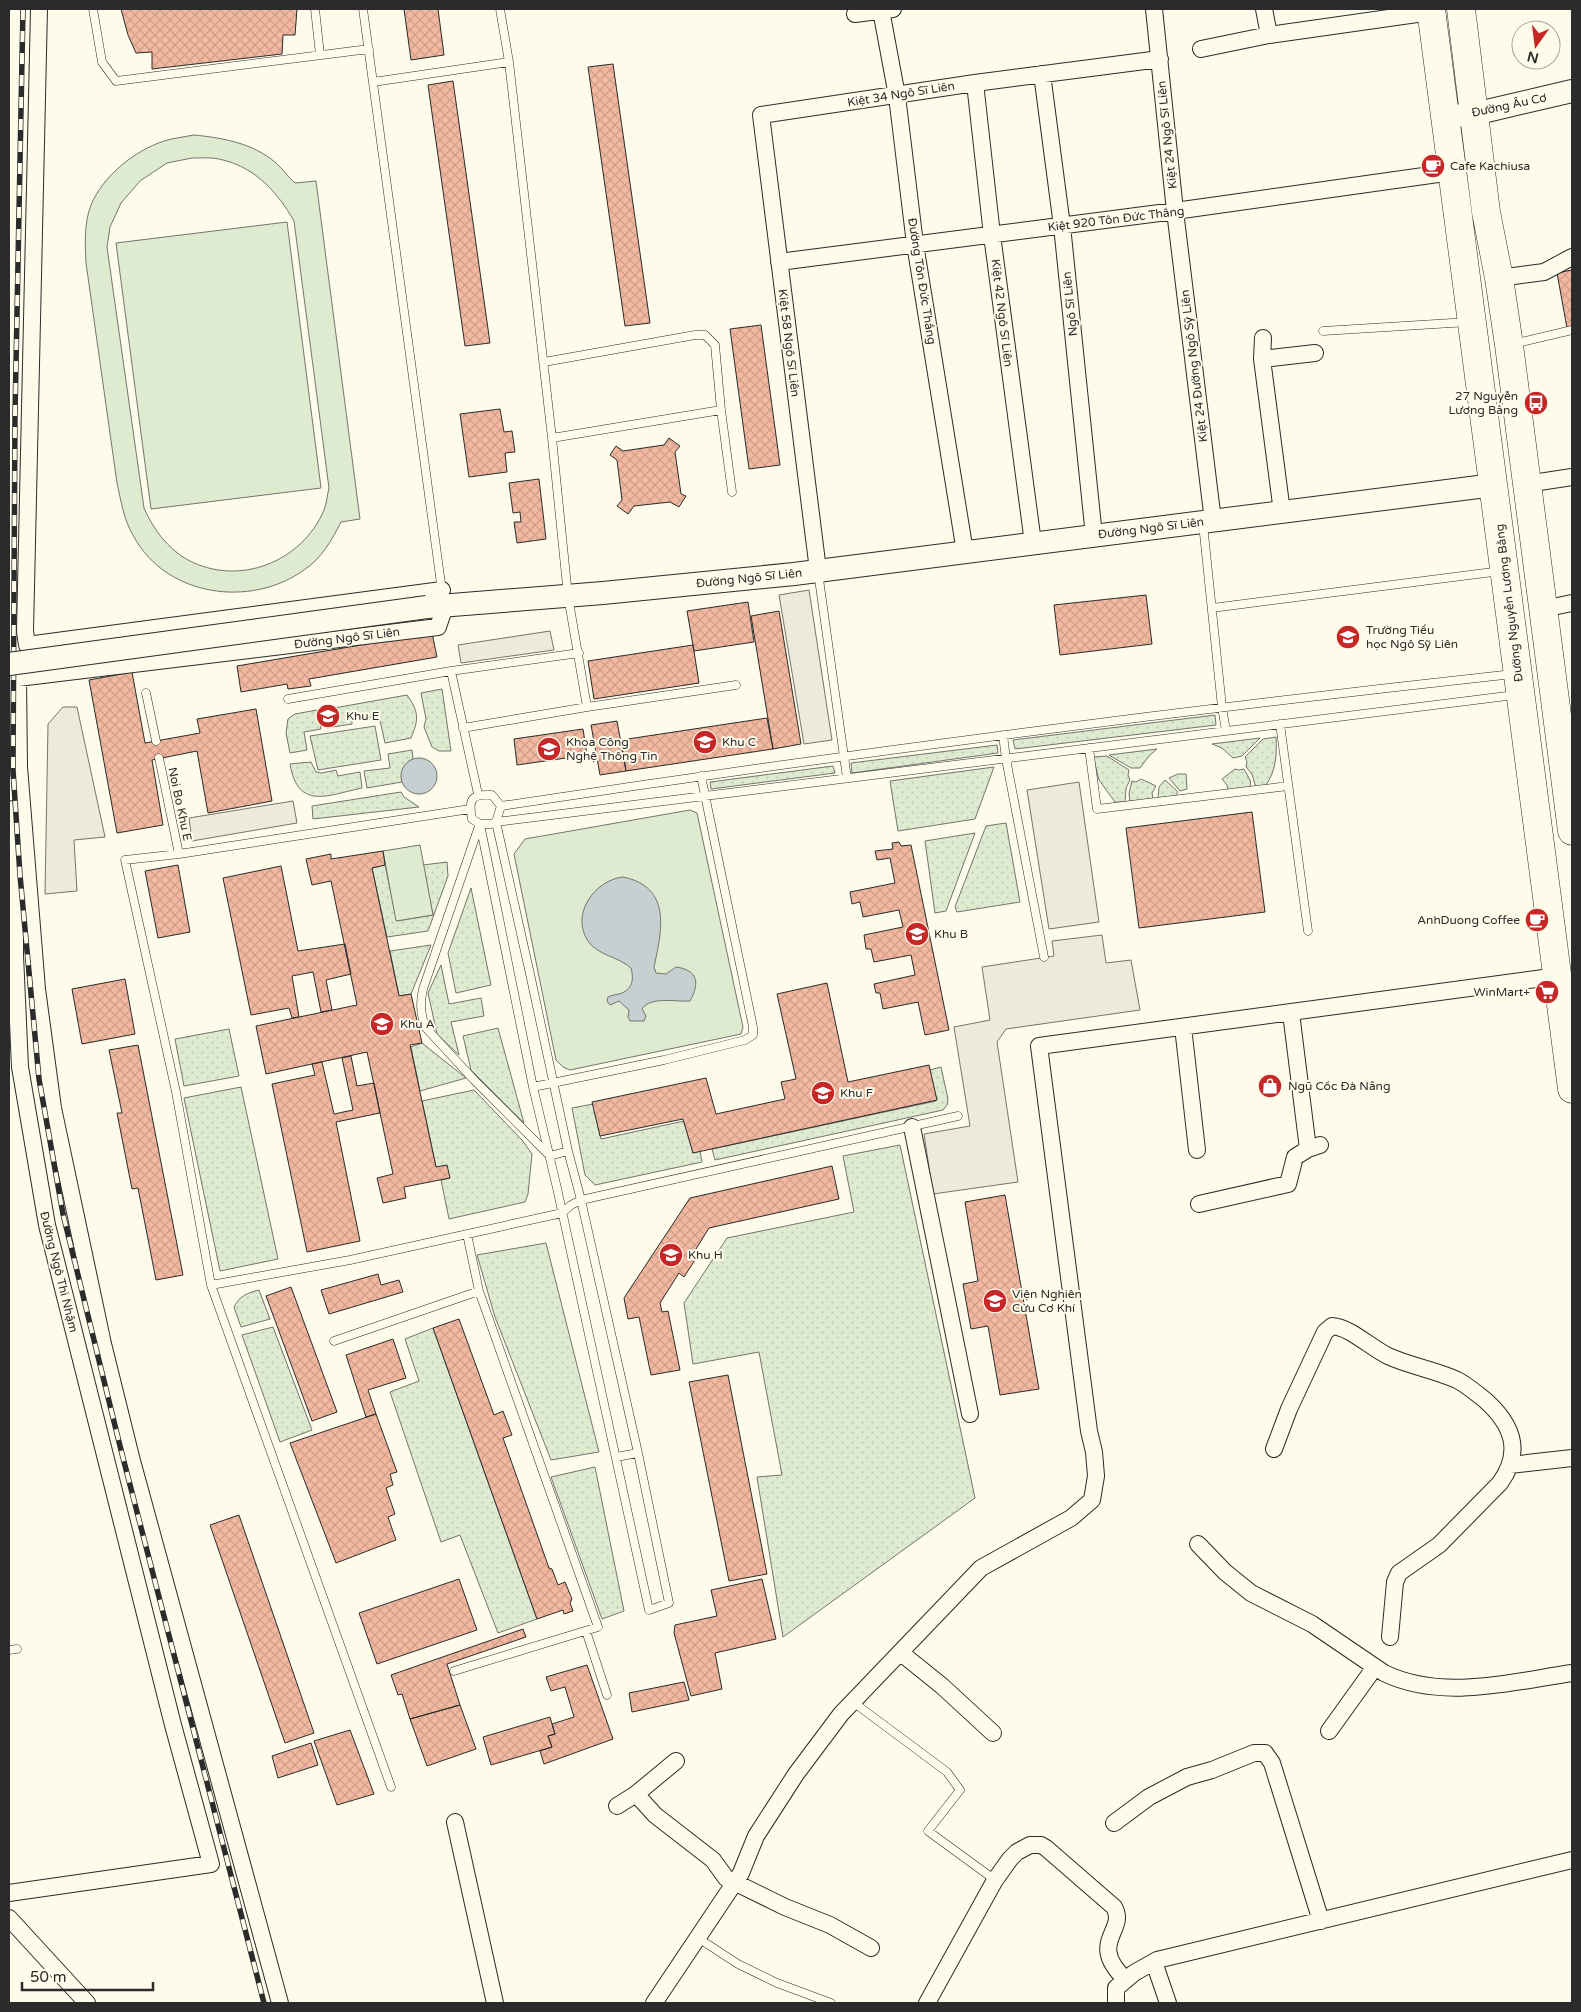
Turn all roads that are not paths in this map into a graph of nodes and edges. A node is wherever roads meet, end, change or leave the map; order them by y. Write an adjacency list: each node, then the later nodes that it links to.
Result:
1 (40, 9): 56 (street)
2 (93, 9): 15 (lane)
3 (315, 9): 15 (lane)
4 (363, 9): 13 (lane)
5 (500, 9): 17 (lane)
6 (1154, 9): 16 (street, Kiệt 24 Ngô Sĩ Liên)
7 (1264, 9): 12 (street)
8 (1460, 9): 23 (highway)
9 (887, 10): 11 (street); 22 (street, Đường Tôn Đức Thắng)
10 (1431, 10): 12 (street); 25 (highway)
11 (855, 14)
12 (1269, 35): 14 (street)
13 (369, 49): 15 (lane); 19 (lane)
14 (1201, 49)
15 (320, 54)
16 (1160, 59): 18 (street); 27 (street, Kiệt 24 Ngô Sĩ Liên)
17 (509, 62): 19 (lane); 41 (lane)
18 (1042, 74): 20 (street, Kiệt 34 Ngô Sĩ Liên); 28 (street, Ngô Sĩ Liên)
19 (373, 82): 56 (lane)
20 (974, 83): 22 (street, Kiệt 34 Ngô Sĩ Liên); 29 (street, Kiệt 42 Ngô Sĩ Liên)
21 (1572, 91): 23 (street, Đường Âu Cơ)
22 (897, 96): 24 (street, Kiệt 34 Ngô Sĩ Liên); 30 (street, Đường Tôn Đức Thắng)
23 (1474, 114): 25 (street, Đường Âu Cơ); 33 (highway)
24 (761, 115): 32 (street, Kiệt 58 Ngô Sĩ Liên)
25 (1445, 117): 26 (highway, Đường Nguyễn Lương Bằng)
26 (1452, 172): 27 (street, Kiệt 920 Tôn Đức Thắng); 34 (highway, Đường Nguyễn Lương Bằng)
27 (1175, 211): 28 (street, Kiệt 920 Tôn Đức Thắng); 49 (street, Kiệt 24 Đường Ngô Sỹ Liên)
28 (1062, 226): 29 (street, Kiệt 920 Tôn Đức Thắng); 50 (street, Ngô Sĩ Liên)
29 (992, 235): 30 (street, Kiệt 920 Tôn Đức Thắng); 51 (street, Kiệt 42 Ngô Sĩ Liên)
30 (915, 244): 32 (street, Kiệt 920 Tôn Đức Thắng); 52 (street, Đường Tôn Đức Thắng)
31 (1572, 257): 33 (street)
32 (779, 262): 53 (street, Kiệt 58 Ngô Sĩ Liên)
33 (1499, 278): 38 (highway)
34 (1472, 322): 36 (lane); 46 (highway, Đường Nguyễn Lương Bằng)
35 (1572, 330): 38 (lane)
36 (1323, 331)
37 (1263, 338): 40 (street)
38 (1509, 345): 45 (highway)
39 (1315, 353): 40 (street)
40 (1262, 359): 48 (street)
41 (544, 362): 42 (lane); 43 (lane)
42 (721, 410): 43 (lane); 47 (lane)
43 (552, 438): 55 (lane)
44 (1572, 477): 45 (street)
45 (1526, 484): 59 (highway)
46 (1494, 485): 48 (street, Đường Ngô Sĩ Liên); 54 (highway, Đường Nguyễn Lương Bằng)
47 (732, 492)
48 (1282, 512): 49 (street, Đường Ngô Sĩ Liên)
49 (1208, 521): 50 (street, Đường Ngô Sĩ Liên); 58 (lane)
50 (1094, 536): 51 (street, Đường Ngô Sĩ Liên)
51 (1032, 543): 52 (street, Đường Ngô Sĩ Liên)
52 (965, 552): 53 (street, Đường Ngô Sĩ Liên)
53 (818, 570): 55 (street, Đường Ngô Sĩ Liên); 77 (lane)
54 (1505, 570): 58 (lane); 64 (highway, Đường Nguyễn Lương Bằng)
55 (568, 596): 56 (street, Đường Ngô Sĩ Liên); 60 (lane)
56 (438, 601): 61 (street, Đường Ngô Sĩ Liên, bridge)
57 (1572, 602): 59 (street)
58 (1212, 608): 70 (lane)
59 (1543, 609): 63 (highway)
60 (579, 653): 62 (lane); 69 (lane)
61 (14, 671): 149 (street)
62 (451, 671): 67 (lane); 72 (lane)
63 (1552, 676): 64 (highway); 68 (highway)
64 (1518, 683): 70 (lane); 71 (lane); 95 (highway, Đường Nguyễn Lương Bằng)
65 (736, 685): 69 (lane)
66 (146, 693): 75 (lane)
67 (288, 699)
68 (1564, 706): 90 (highway)
69 (587, 707): 72 (lane)
70 (1222, 707): 73 (lane); 74 (lane)
71 (1280, 724): 73 (lane); 82 (lane)
72 (463, 728): 83 (lane)
73 (1226, 731): 76 (lane)
74 (1003, 735): 77 (lane); 79 (lane)
75 (156, 741)
76 (1088, 748): 79 (lane); 82 (lane)
77 (842, 756): 80 (lane); 81 (lane)
78 (159, 758): 91 (lane, Noi Bo Khu E)
79 (1006, 759): 81 (lane); 94 (lane)
80 (701, 776): 84 (lane); 85 (lane)
81 (847, 778): 84 (lane)
82 (1288, 786): 93 (lane)
83 (478, 794): 85 (lane); 87 (lane)
84 (704, 796): 88 (lane); 98 (lane)
85 (501, 806): 88 (lane)
86 (9, 809): 92 (street, Đường Ngô Thì Nhậm)
87 (470, 809): 89 (lane); 91 (lane)
88 (496, 822): 89 (lane); 98 (lane)
89 (480, 824): 99 (lane); 105 (lane)
90 (1572, 831)
91 (179, 854): 110 (lane)
92 (12, 879): 141 (street, Đường Ngô Thì Nhậm)
93 (1308, 931)
94 (1044, 957)
95 (1558, 976): 96 (street); 100 (highway, Đường Nguyễn Lương Bằng)
96 (1290, 1013): 97 (street); 107 (street)
97 (1183, 1027): 103 (street); 124 (street)
98 (554, 1084): 99 (lane); 104 (lane)
99 (533, 1087): 105 (lane)
100 (1572, 1089)
101 (958, 1116): 102 (lane)
102 (912, 1127): 106 (lane); 113 (street)
103 (1197, 1150)
104 (568, 1151): 105 (lane); 106 (lane)
105 (550, 1156): 108 (lane)
106 (581, 1200): 108 (lane); 115 (lane)
107 (1199, 1204)
108 (562, 1213): 109 (lane); 116 (lane)
109 (467, 1234): 110 (lane); 111 (lane)
110 (211, 1285): 133 (lane)
111 (479, 1291): 112 (lane); 120 (lane)
112 (334, 1341)
113 (970, 1414)
114 (1274, 1449): 118 (street)
115 (638, 1453): 116 (lane); 116 (lane)
116 (616, 1457)
117 (1572, 1458): 118 (street)
118 (1510, 1465): 121 (street)
119 (1198, 1544): 125 (street)
120 (586, 1631): 126 (lane); 128 (lane)
121 (1390, 1637)
122 (18, 1649): 123 (lane)
123 (9, 1650)
124 (901, 1653): 129 (street); 131 (street)
125 (1375, 1667): 127 (street); 130 (street)
126 (454, 1671)
127 (1572, 1673)
128 (607, 1695)
129 (853, 1702): 139 (lane); 140 (street)
130 (1329, 1731)
131 (993, 1733)
132 (676, 1761): 134 (street)
133 (391, 1787)
134 (636, 1794): 135 (street); 140 (street)
135 (617, 1806)
136 (455, 1822): 150 (street)
137 (1114, 1822): 143 (street)
138 (1572, 1860): 143 (street)
139 (995, 1880): 147 (street); 153 (street)
140 (734, 1884): 144 (street); 145 (street)
141 (9, 1893)
142 (9, 1918): 148 (street)
143 (1321, 1921): 146 (street)
144 (698, 1938): 151 (street); 152 (lane)
145 (871, 1948)
146 (1154, 1962): 147 (street); 155 (street)
147 (1126, 1980): 154 (street)
148 (87, 2003)
149 (280, 2003)
150 (496, 2003)
151 (654, 2003)
152 (831, 2003)
153 (927, 2003)
154 (1116, 2003)
155 (1168, 2003)

